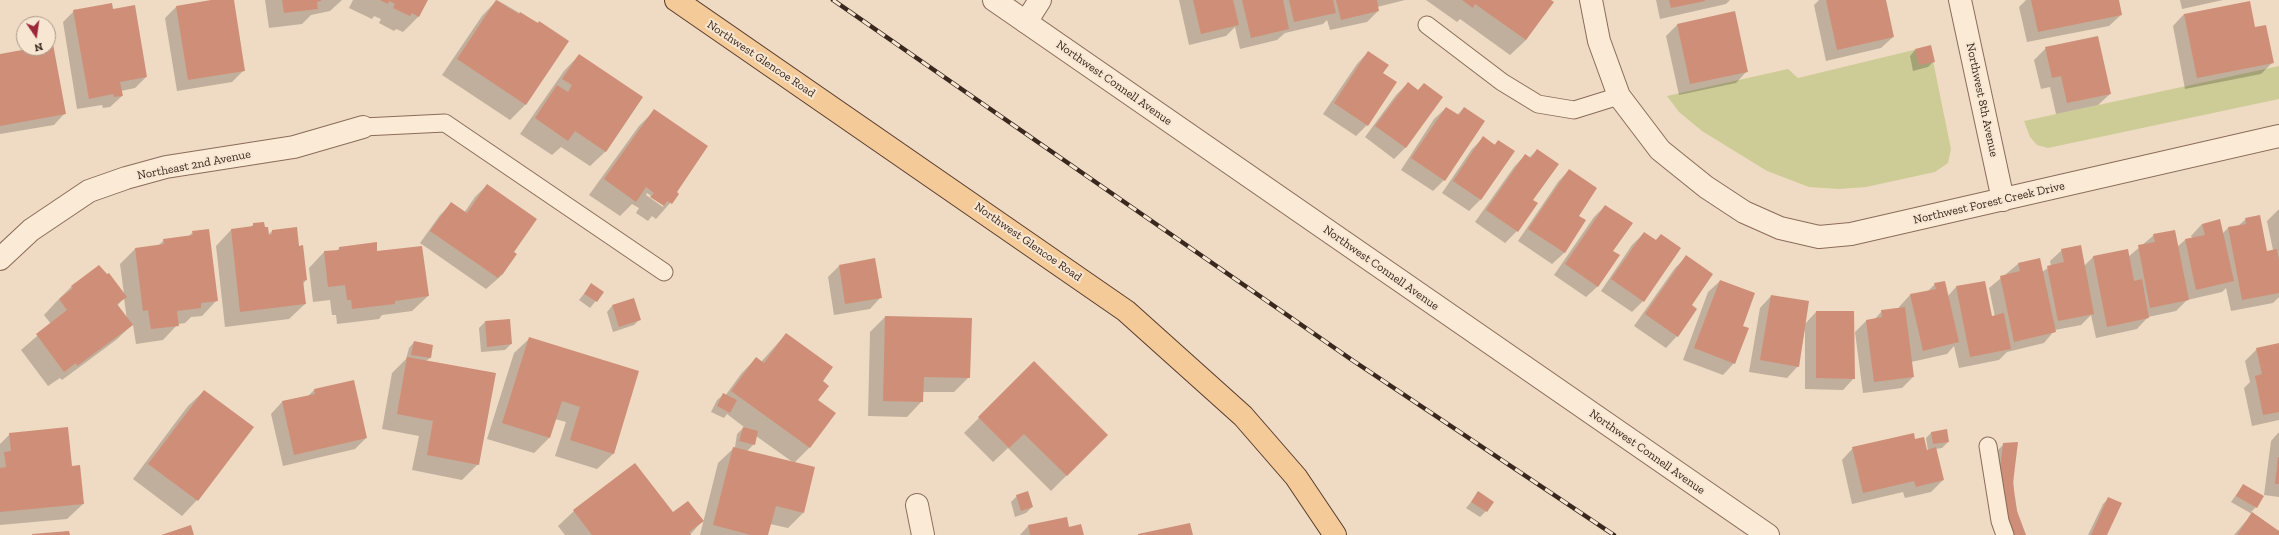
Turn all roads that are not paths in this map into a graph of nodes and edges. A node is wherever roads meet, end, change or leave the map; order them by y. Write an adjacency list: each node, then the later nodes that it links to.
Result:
1 (676, 0): 17 (main road, Northwest Glencoe Road)
2 (994, 0): 6 (street, Northwest Connell Avenue)
3 (1040, 0): 6 (street)
4 (1591, 0): 8 (street, Northwest Forest Creek Drive)
5 (1960, 0): 11 (street, Northwest 8th Avenue)
6 (1026, 22): 18 (street, Northwest Connell Avenue)
7 (1427, 25): 8 (lane)
8 (1619, 96): 11 (street, Northwest Forest Creek Drive)
9 (363, 127): 12 (street, Northeast 2nd Avenue); 13 (lane)
10 (2279, 136): 11 (street, Northwest Forest Creek Drive)
11 (2004, 200)
12 (0, 259)
13 (664, 272)
14 (1988, 446): 19 (lane)
15 (917, 505): 16 (street)
16 (923, 535)
17 (1335, 535)
18 (1768, 535)
19 (2005, 535)

